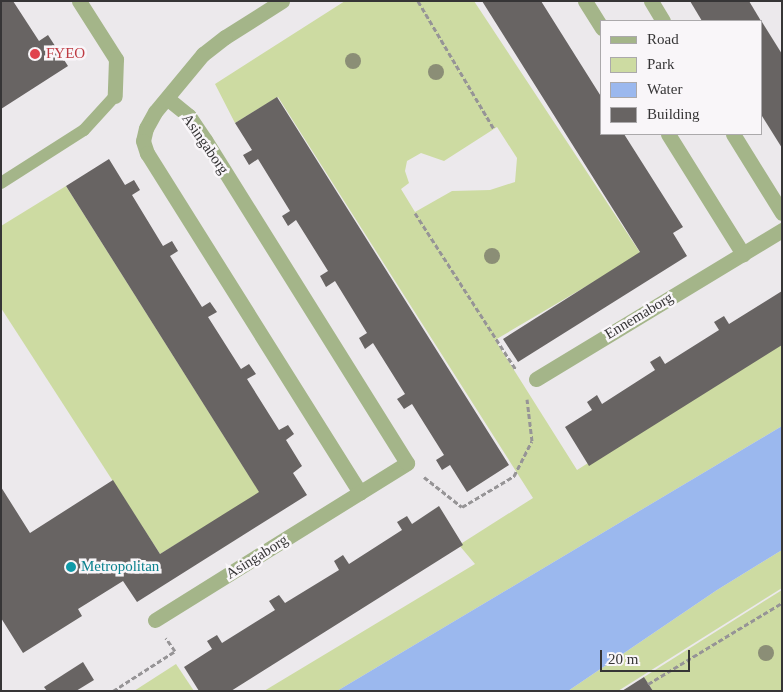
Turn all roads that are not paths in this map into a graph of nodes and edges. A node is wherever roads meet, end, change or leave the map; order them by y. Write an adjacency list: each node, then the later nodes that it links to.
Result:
1 (79, 1): 7 (street)
2 (282, 1): 8 (street)
3 (585, 1): 6 (street)
4 (651, 1): 5 (street)
5 (662, 20)
6 (600, 25)
7 (115, 96): 11 (lane)
8 (167, 98): 16 (street); 16 (street, Asingaborg)
9 (669, 135): 14 (street)
10 (733, 135): 12 (street)
11 (1, 183)
12 (782, 214)
13 (782, 230): 14 (street, Ennemaborg)
14 (743, 254): 15 (street, Ennemaborg)
15 (531, 382)
16 (360, 493): 17 (street, Asingaborg)
17 (155, 620)

